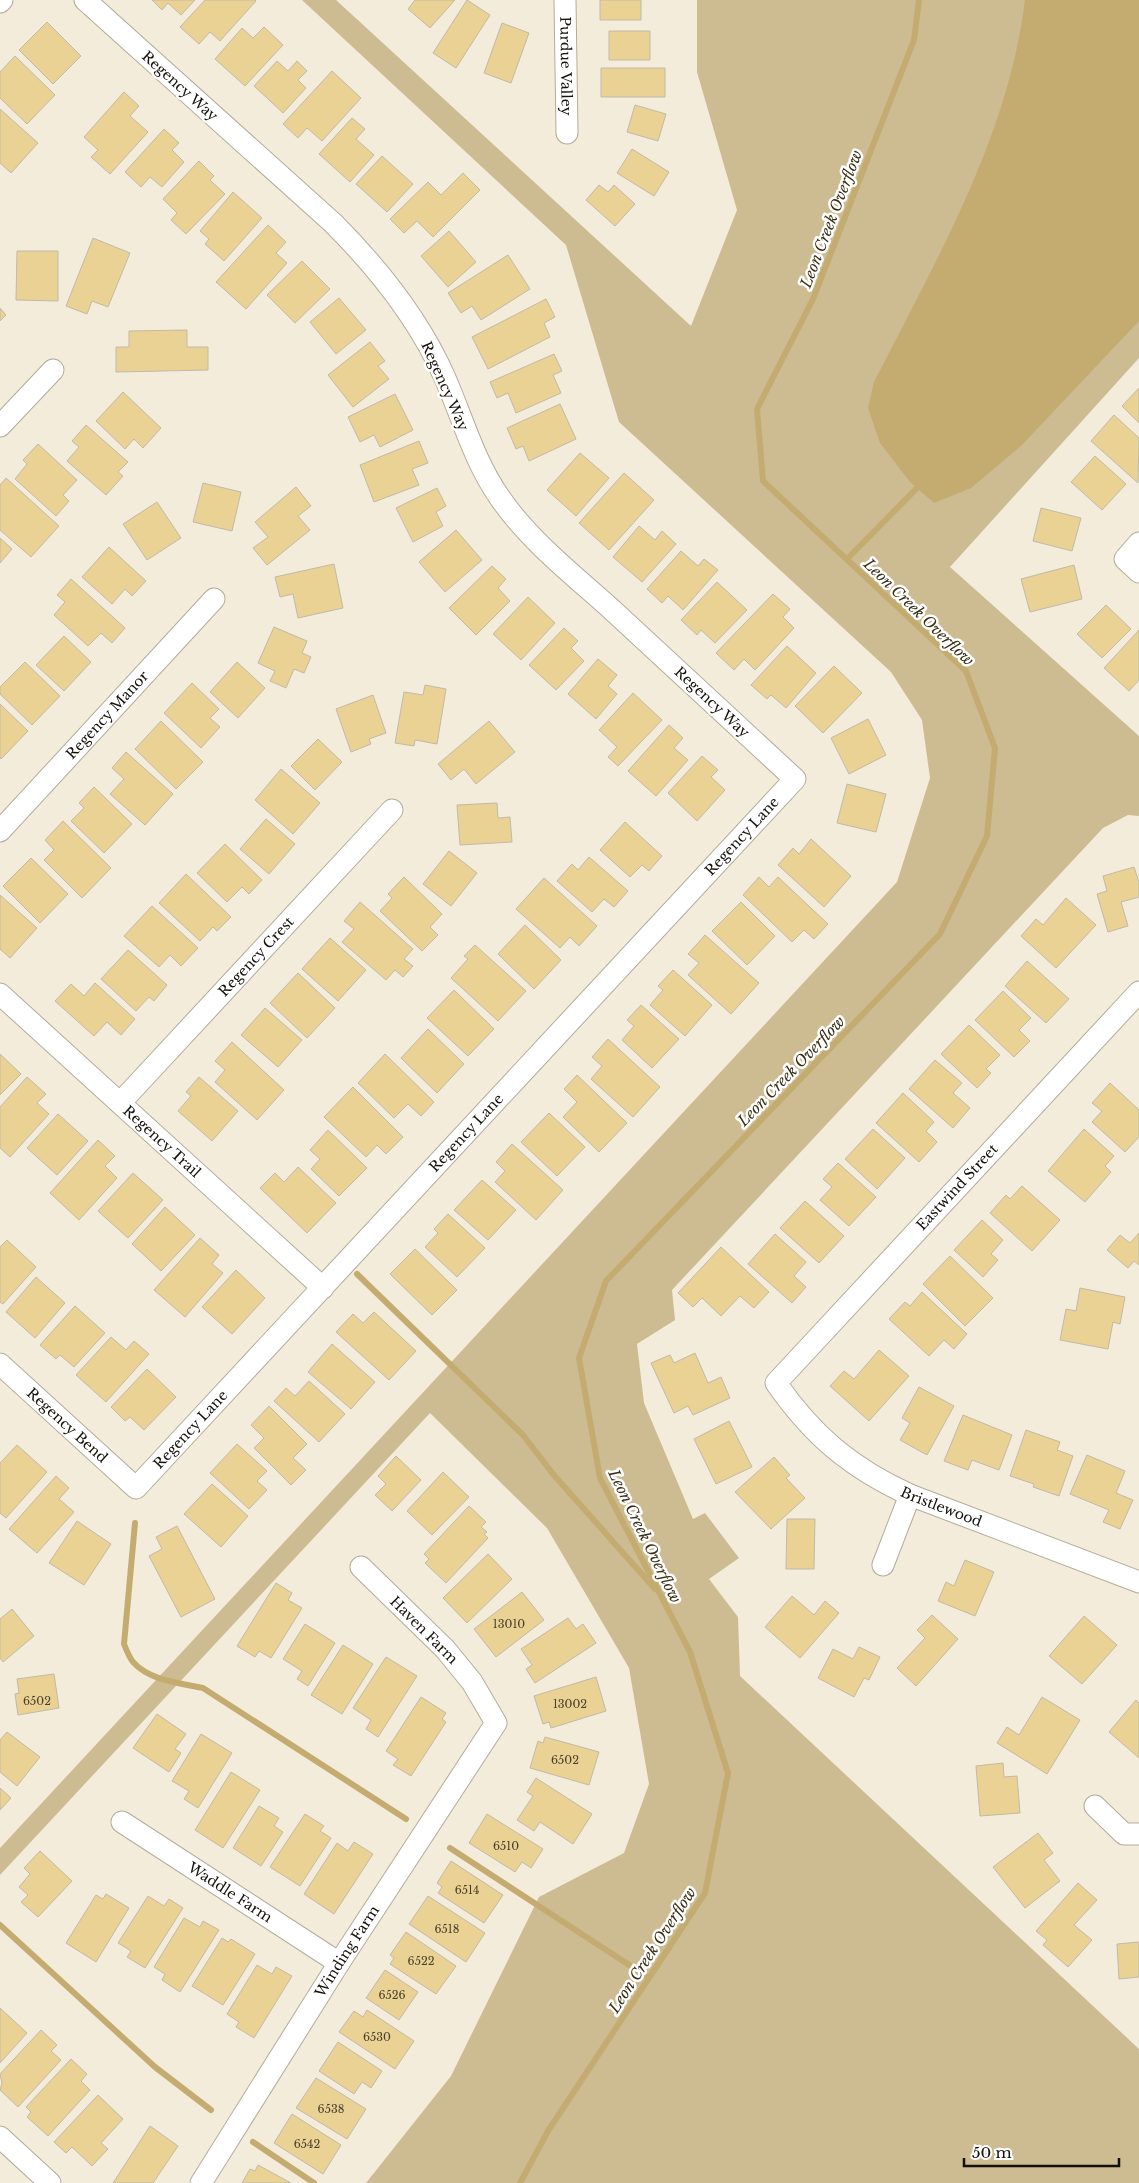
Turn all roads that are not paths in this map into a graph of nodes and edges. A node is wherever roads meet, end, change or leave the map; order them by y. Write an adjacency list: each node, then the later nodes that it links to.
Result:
1 (85, 0): 7 (street, Regency Way)
2 (565, 0): 3 (street, Purdue Valley)
3 (567, 133)
4 (53, 370): 5 (street)
5 (0, 426)
6 (214, 599): 9 (street, Regency Manor)
7 (795, 779): 13 (street, Regency Lane)
8 (392, 810): 12 (street, Regency Crest)
9 (0, 831)
10 (1139, 992): 15 (street, Eastwind Street)
11 (0, 994): 12 (street, Regency Trail)
12 (120, 1104): 13 (street, Regency Trail)
13 (323, 1288): 16 (street, Regency Lane)
14 (0, 1364): 16 (street, Regency Bend)
15 (776, 1383): 17 (street, Bristlewood)
16 (136, 1488)
17 (910, 1495): 18 (street); 20 (street, Bristlewood)
18 (883, 1565)
19 (361, 1568): 21 (street, Haven Farm)
20 (1139, 1582)
21 (496, 1723): 25 (street, Winding Farm)
22 (1095, 1806): 24 (street)
23 (122, 1822): 25 (street, Waddle Farm)
24 (1139, 1834)
25 (339, 1963): 28 (street, Winding Farm)
26 (0, 2137): 27 (street)
27 (50, 2183)
28 (201, 2183)

